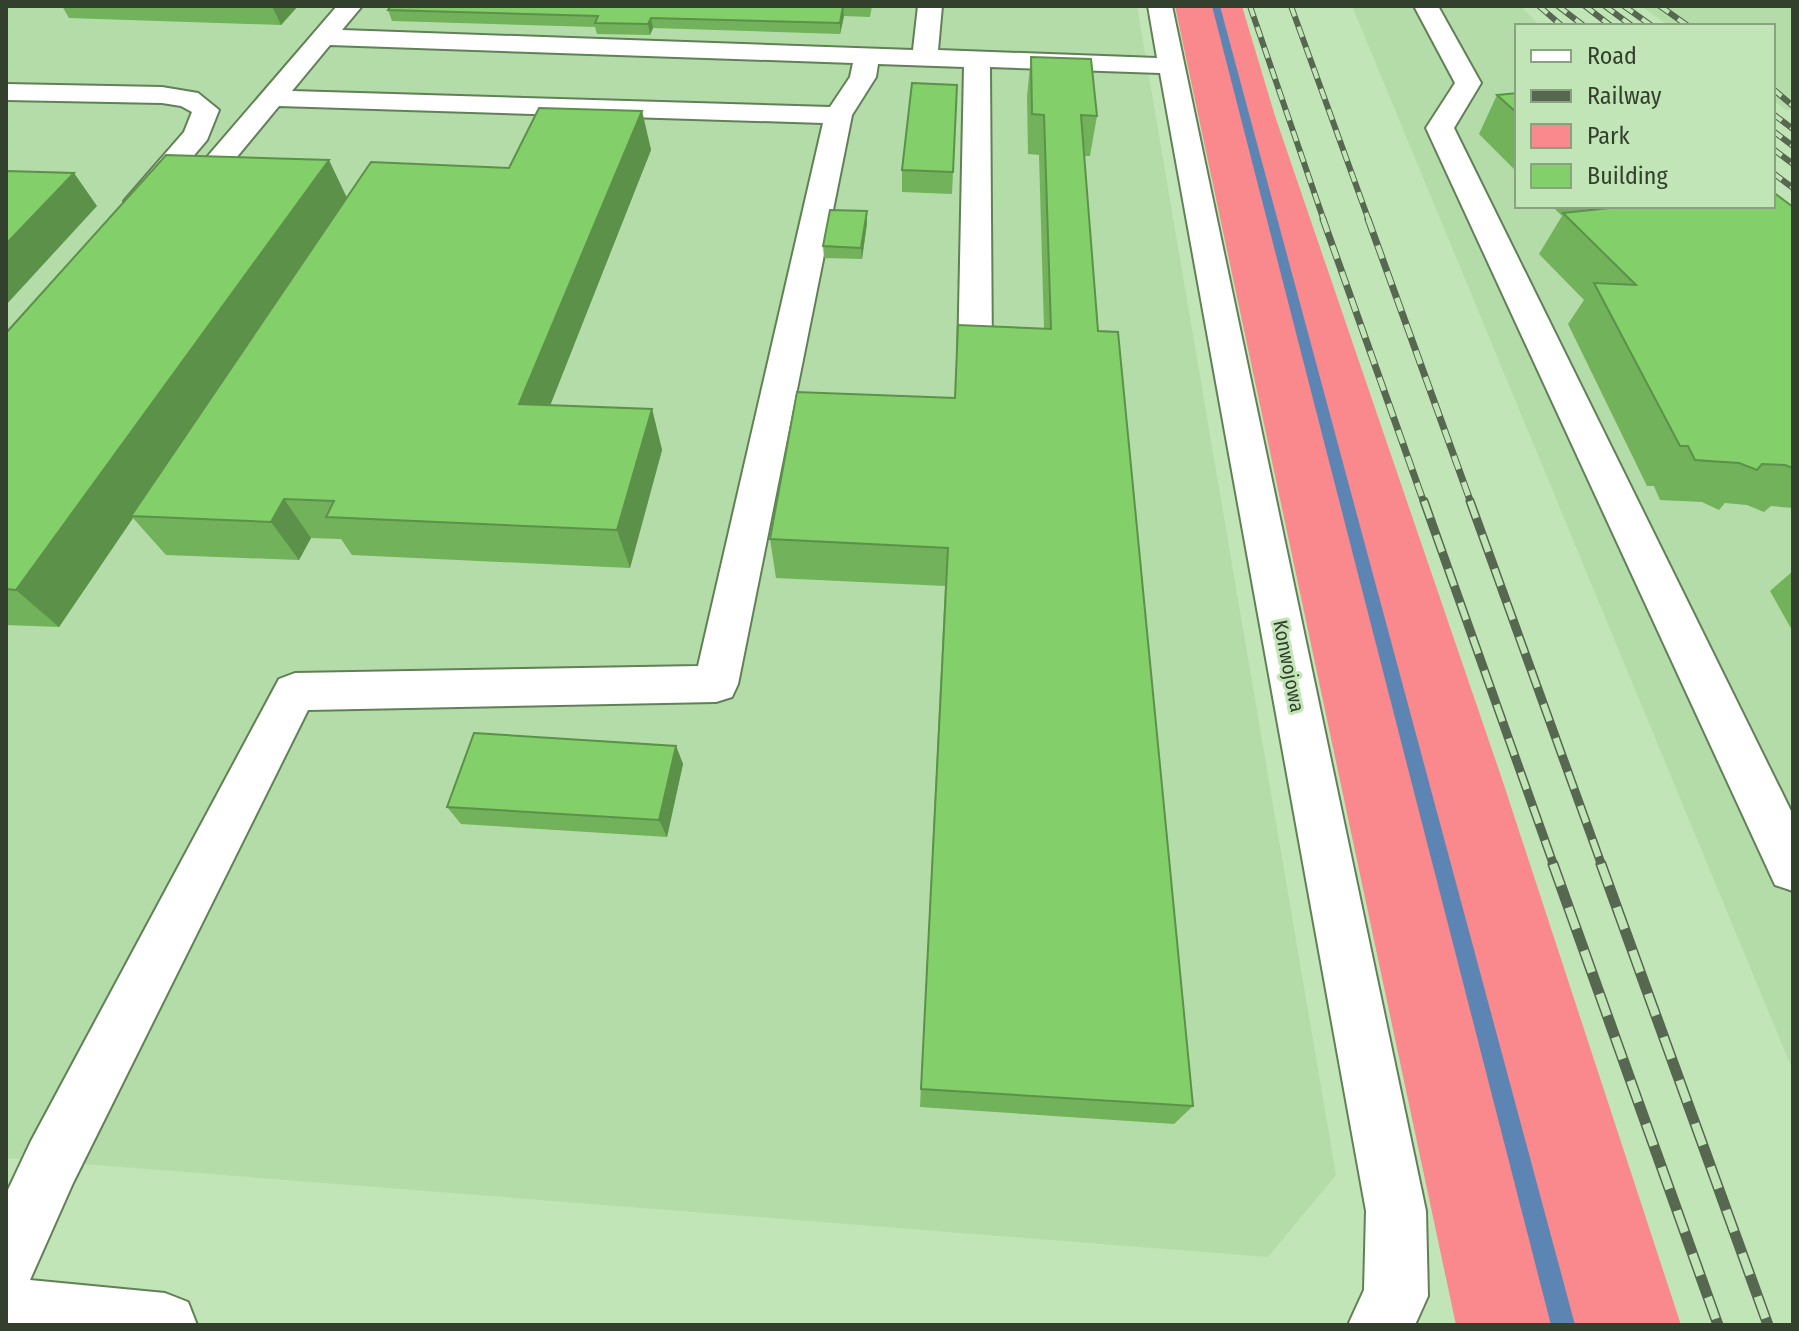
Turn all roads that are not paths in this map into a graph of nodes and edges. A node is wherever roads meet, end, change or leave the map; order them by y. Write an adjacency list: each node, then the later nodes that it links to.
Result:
1 (350, 6): 5 (street)
2 (930, 6): 7 (street)
3 (1160, 6): 9 (street, Konwojowa)
4 (1426, 6): 16 (street)
5 (323, 37): 6 (street); 11 (street)
6 (867, 56): 7 (street); 12 (street)
7 (925, 58): 8 (street)
8 (977, 60): 9 (street); 15 (street)
9 (1172, 66): 20 (street, Konwojowa)
10 (6, 92): 14 (street)
11 (272, 98): 12 (street); 13 (street)
12 (838, 115): 17 (street)
13 (217, 163)
14 (118, 224)
15 (975, 359)
16 (1793, 868)
17 (6, 1263)
18 (6, 1309): 19 (street)
19 (165, 1325)
20 (1380, 1325)

